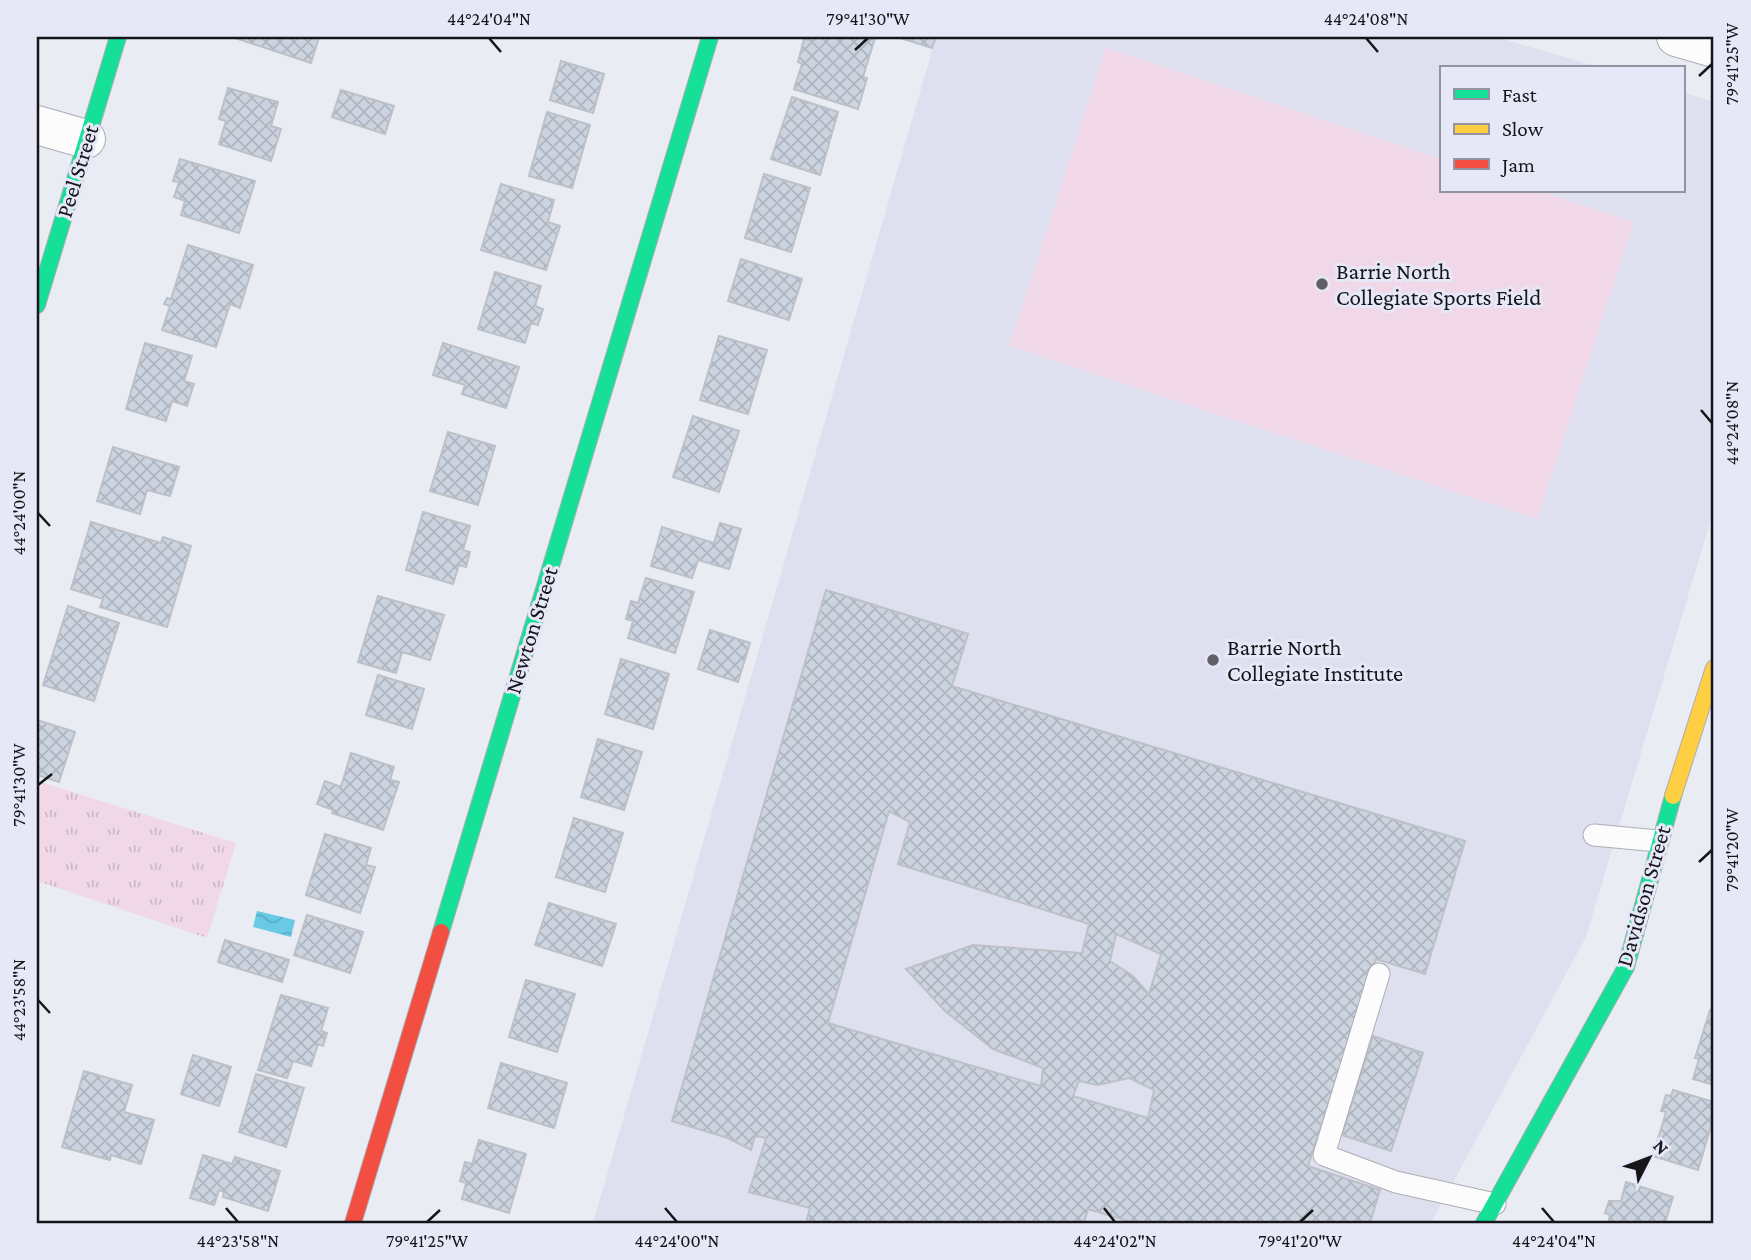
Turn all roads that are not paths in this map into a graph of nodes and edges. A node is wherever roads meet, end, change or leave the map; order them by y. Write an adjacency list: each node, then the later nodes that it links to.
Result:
1 (118, 37): 6 (street, Peel Street)
2 (710, 37): 13 (street, Newton Street)
3 (1676, 37): 4 (street)
4 (1714, 48)
5 (37, 125): 6 (street)
6 (86, 139): 7 (street, Peel Street)
7 (37, 305)
8 (1714, 668): 10 (street, Davidson Street)
9 (1594, 835): 10 (lane)
10 (1658, 841): 12 (street, Davidson Street)
11 (1379, 974): 12 (lane)
12 (1495, 1204): 14 (street, Davidson Street)
13 (353, 1223)
14 (1484, 1223)

